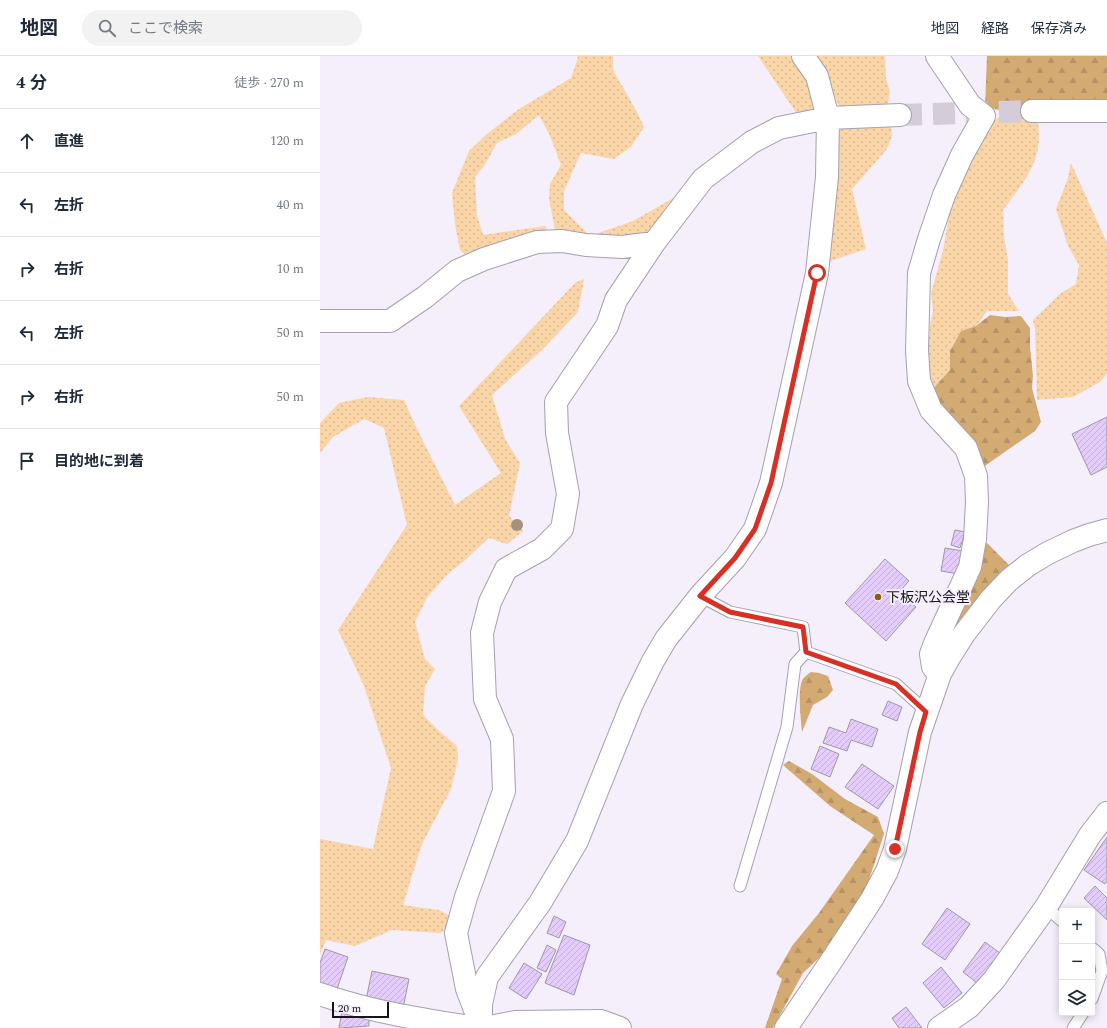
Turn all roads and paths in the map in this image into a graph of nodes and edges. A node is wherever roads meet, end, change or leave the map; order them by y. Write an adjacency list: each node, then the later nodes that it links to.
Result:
1 (803, 56): 6 (street)
2 (937, 56): 12 (street)
3 (1032, 111): 4 (street)
4 (1107, 111)
5 (900, 115): 6 (street)
6 (828, 118): 7 (street); 10 (street)
7 (654, 243): 8 (street); 23 (street)
8 (320, 321)
9 (1107, 530): 12 (street)
10 (700, 596): 11 (lane); 23 (street)
11 (806, 652): 13 (lane); 15 (lane)
12 (940, 674): 13 (street)
13 (926, 712): 26 (street)
14 (1107, 813): 16 (street)
15 (740, 886)
16 (1046, 907): 17 (lane); 27 (street)
17 (1059, 918)
18 (1095, 951): 19 (lane)
19 (1095, 991)
20 (320, 994): 22 (street)
21 (1081, 1016): 28 (lane)
22 (478, 1028)
23 (482, 1028)
24 (485, 1028): 25 (street)
25 (620, 1028)
26 (786, 1028)
27 (939, 1028)
28 (1073, 1028)

